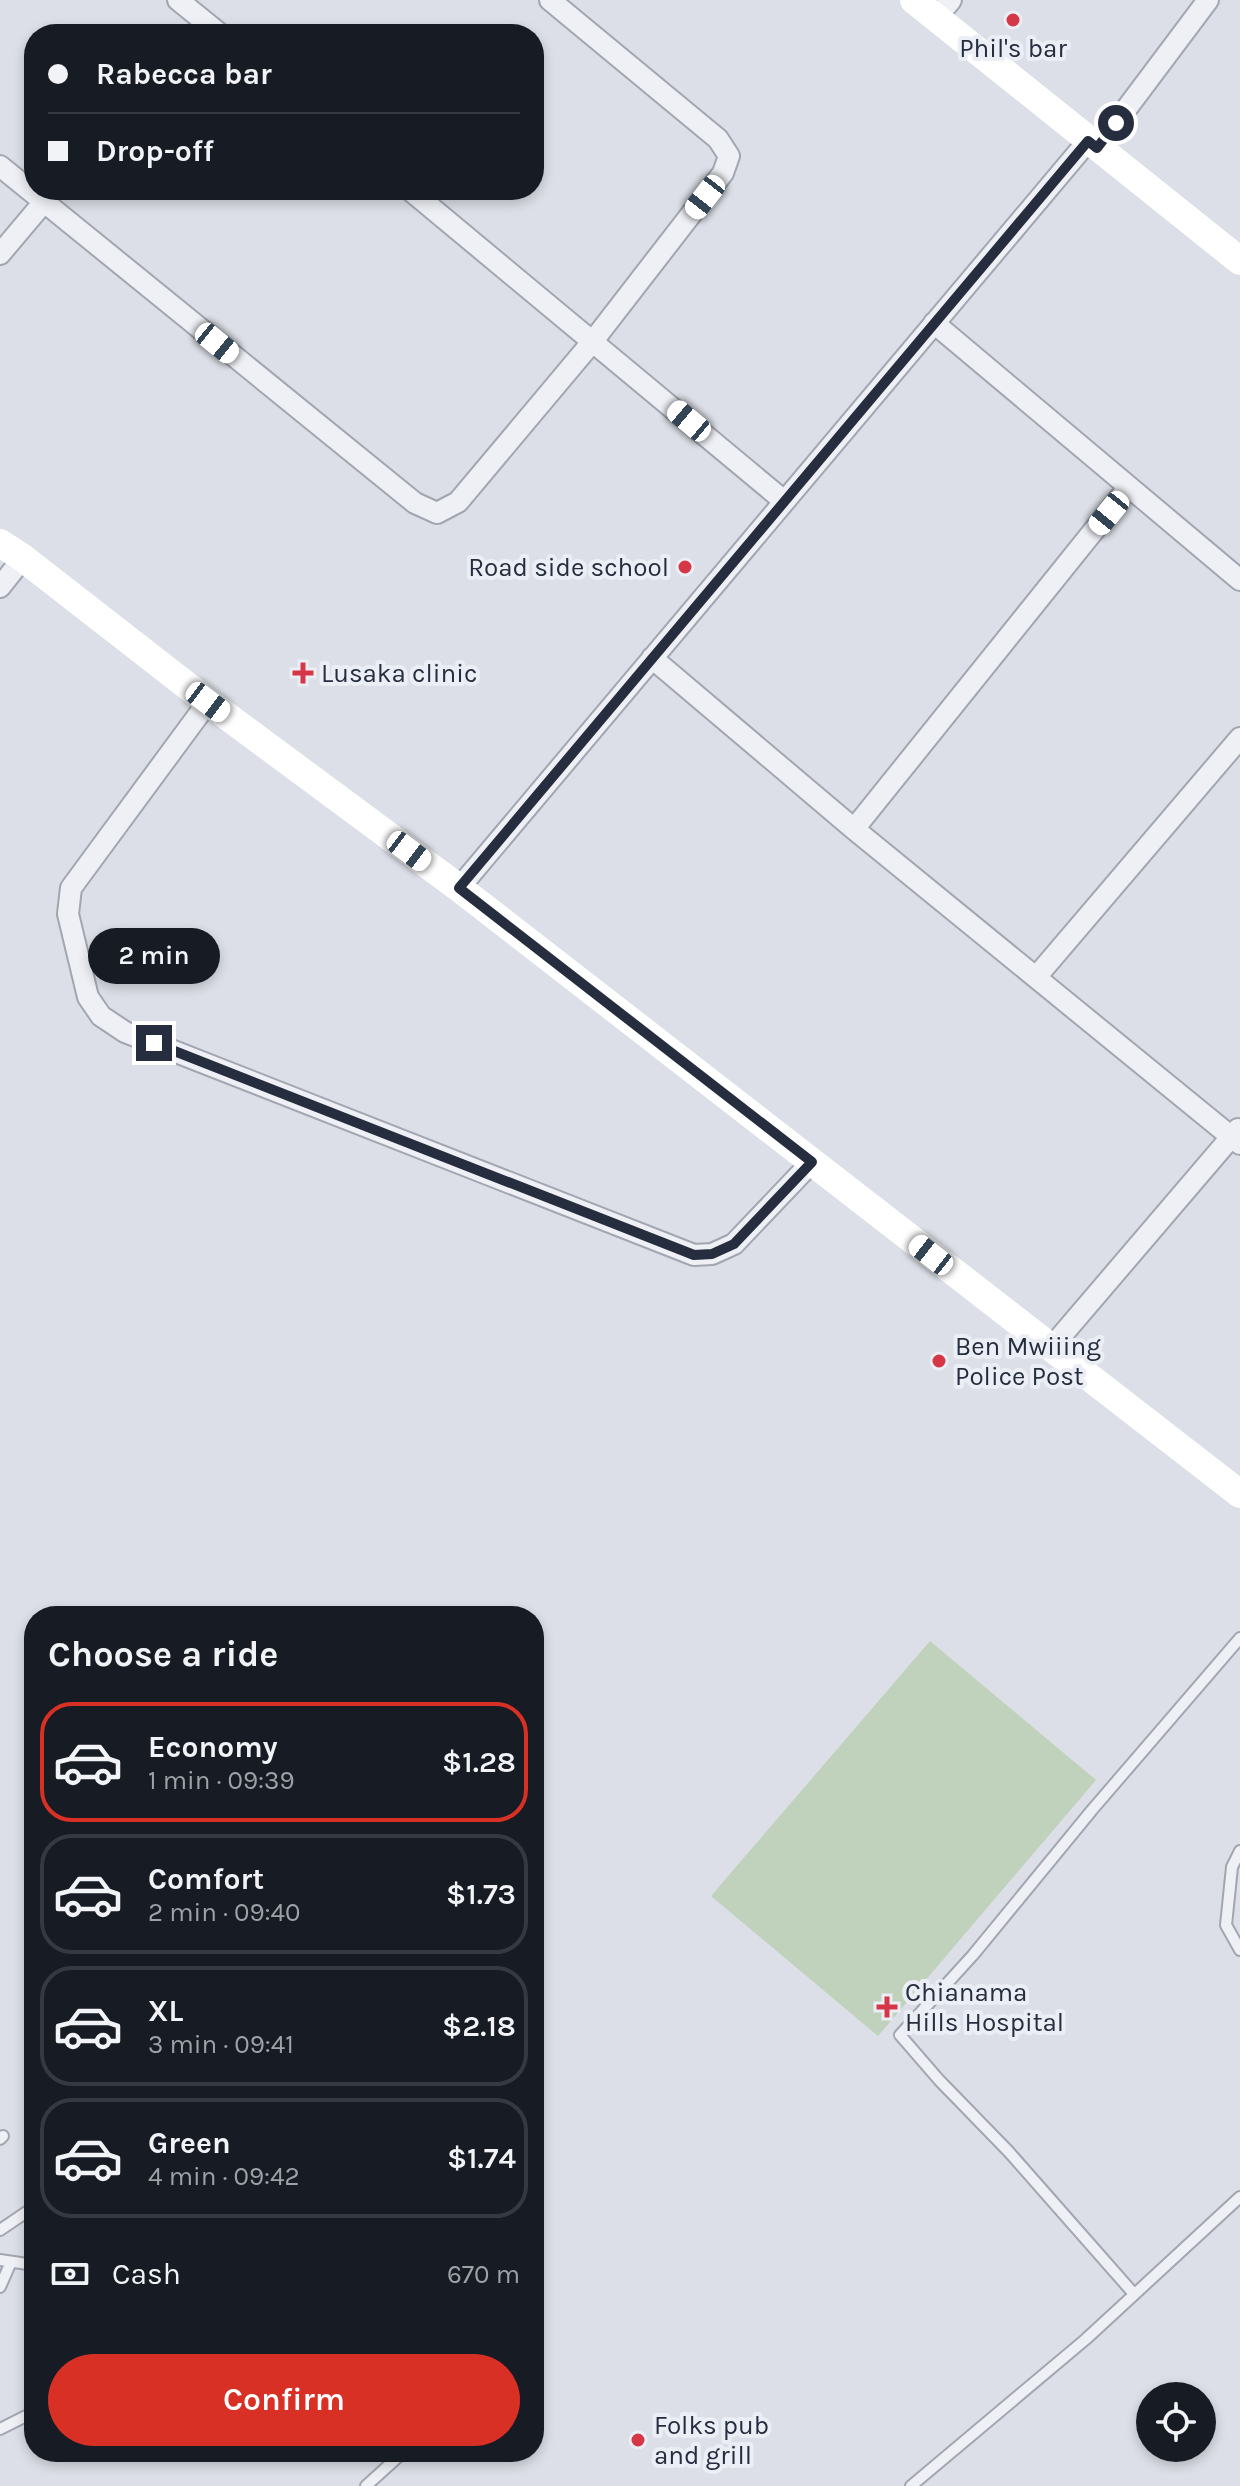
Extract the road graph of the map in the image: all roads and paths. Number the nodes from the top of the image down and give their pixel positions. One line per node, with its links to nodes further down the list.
1 (178, 0): 5 (street)
2 (550, 0): 15 (street)
3 (1208, 0): 6 (street)
4 (934, 6): 6 (main road)
5 (208, 24)
6 (1093, 144): 13 (main road); 14 (street)
7 (0, 166): 8 (street)
8 (24, 187)
9 (40, 200): 11 (street)
10 (422, 200): 15 (street)
11 (43, 203): 12 (street); 15 (street)
12 (0, 254)
13 (1240, 261)
14 (934, 323): 16 (street); 17 (street)
15 (593, 341): 17 (street)
16 (1128, 488): 19 (street); 24 (street)
17 (784, 501): 21 (street)
18 (11, 550): 20 (street); 22 (main road)
19 (1240, 580)
20 (0, 587)
21 (652, 658): 24 (street); 25 (street)
22 (208, 702): 25 (main road); 28 (street)
23 (1240, 738): 26 (street)
24 (854, 829): 26 (street)
25 (459, 888): 28 (main road)
26 (1037, 976): 27 (street)
27 (1237, 1136): 29 (street)
28 (812, 1162): 29 (main road)
29 (1051, 1348): 30 (main road)
30 (1240, 1494)
31 (1240, 1638): 39 (lane)
32 (1240, 1851): 33 (lane)
33 (1240, 1950)
34 (1240, 2197): 39 (lane)
35 (24, 2213): 36 (lane)
36 (2, 2225)
37 (6, 2261): 38 (lane)
38 (0, 2287)
39 (1134, 2294): 44 (lane)
40 (24, 2417): 41 (lane)
41 (0, 2429)
42 (392, 2462): 43 (lane)
43 (366, 2486)
44 (911, 2486)

